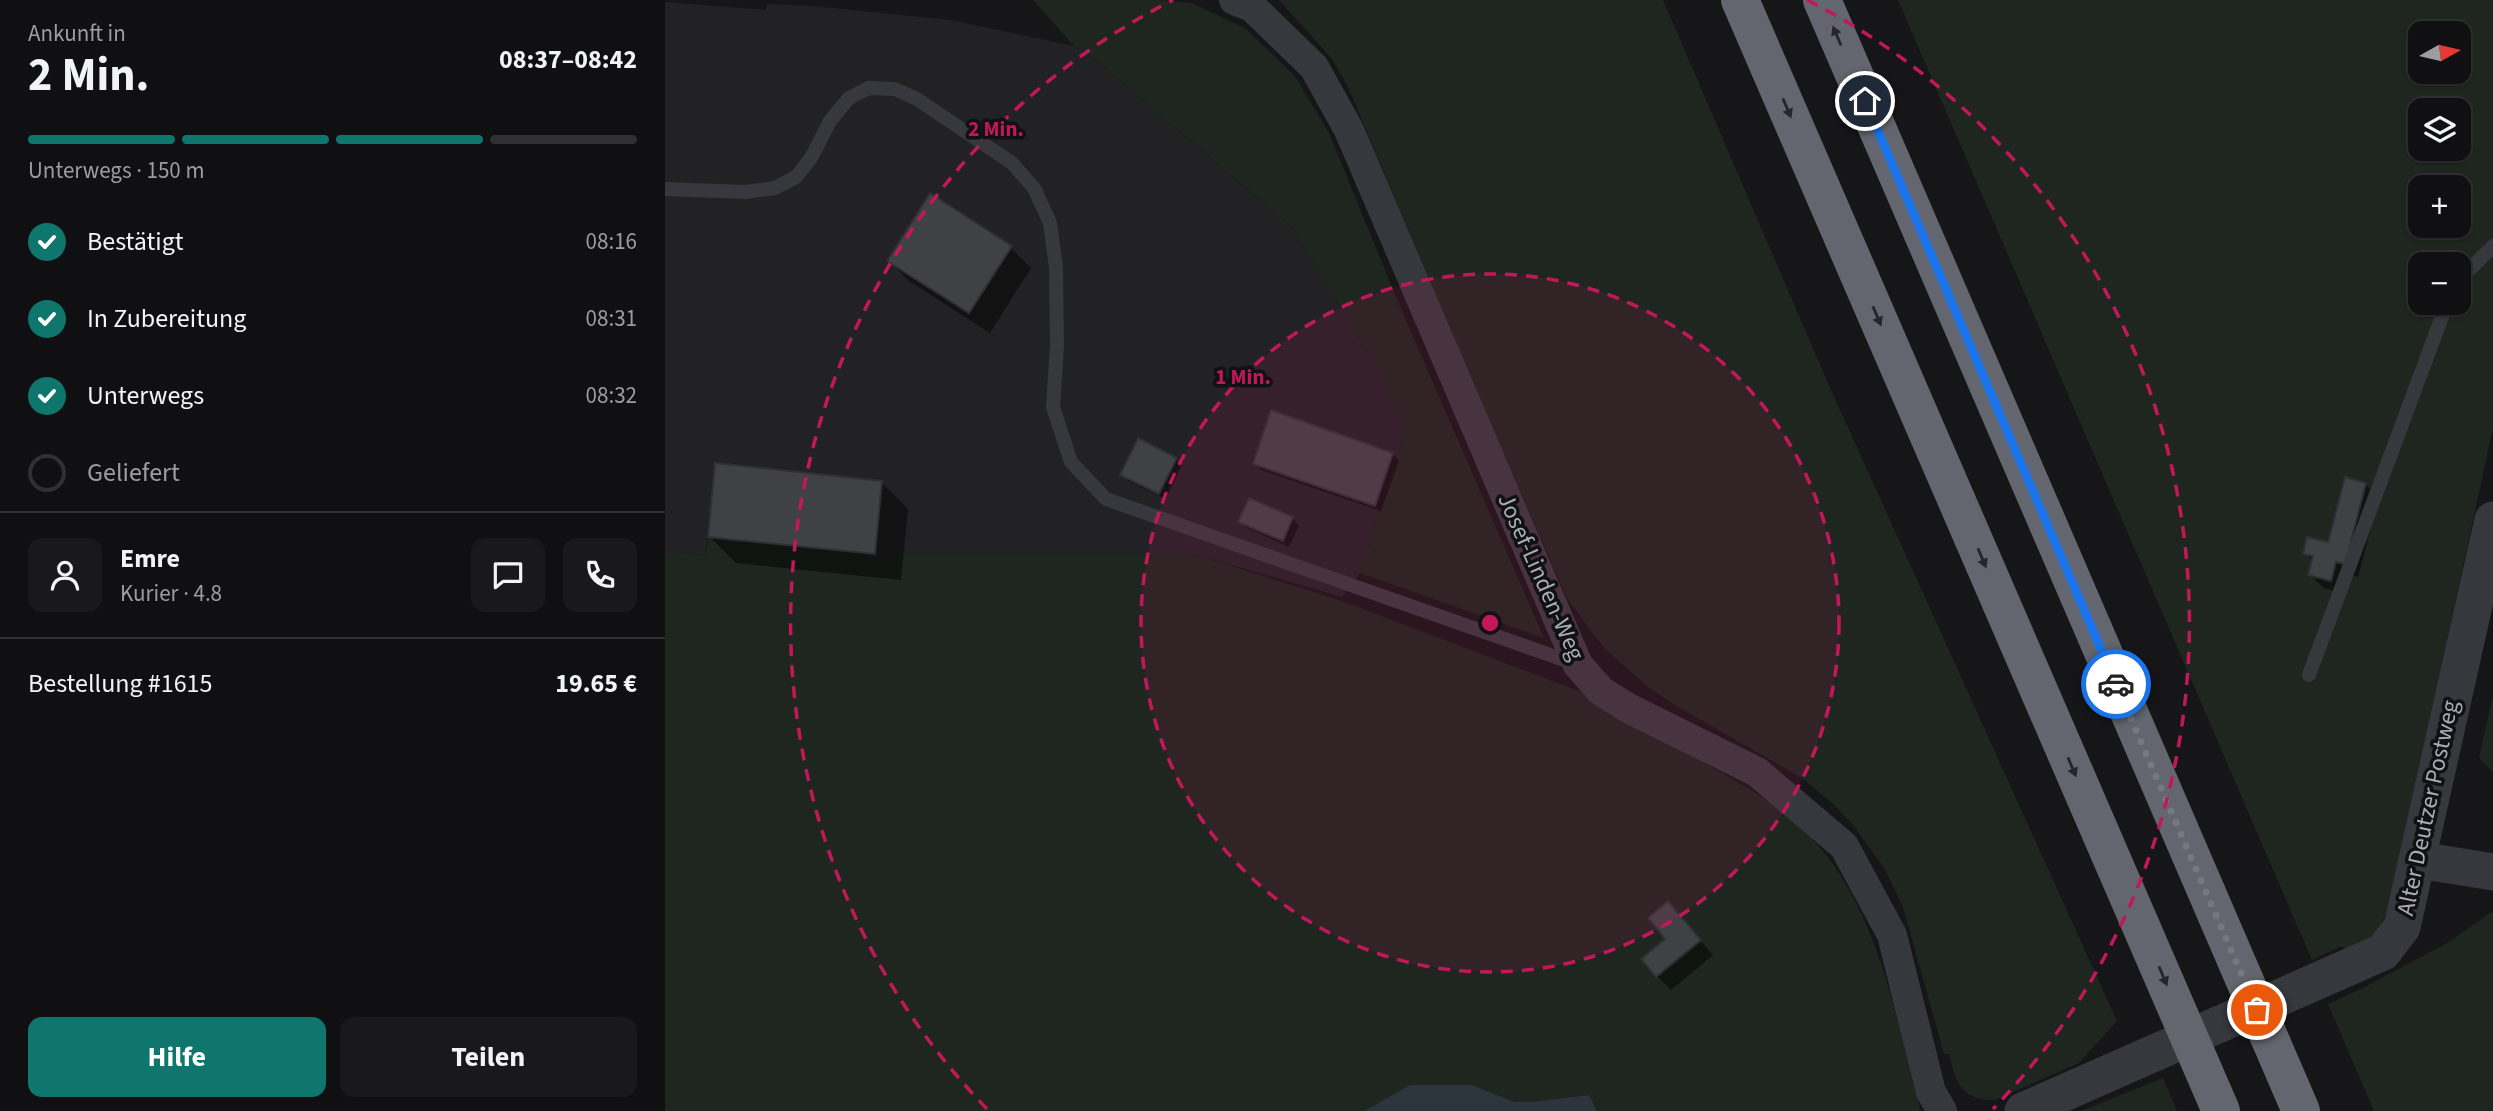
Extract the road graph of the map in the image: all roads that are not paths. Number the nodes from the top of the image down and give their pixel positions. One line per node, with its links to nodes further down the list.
1 (1234, 0): 9 (street, Josef-Linden-Weg)
2 (1740, 0): 15 (highway, one-way to 15)
3 (1822, 0): 16 (highway, one-way to 3)
4 (665, 189): 9 (lane)
5 (2493, 246): 6 (lane)
6 (2471, 268)
7 (2443, 315): 10 (lane)
8 (2493, 520): 11 (street, Alter Deutzer Postweg)
9 (1578, 665): 13 (street, Josef-Linden-Weg)
10 (2309, 675)
11 (2419, 860): 12 (street); 14 (street, Alter Deutzer Postweg)
12 (2493, 872)
13 (1942, 1111)
14 (2023, 1111)
15 (2221, 1111)
16 (2301, 1111)

